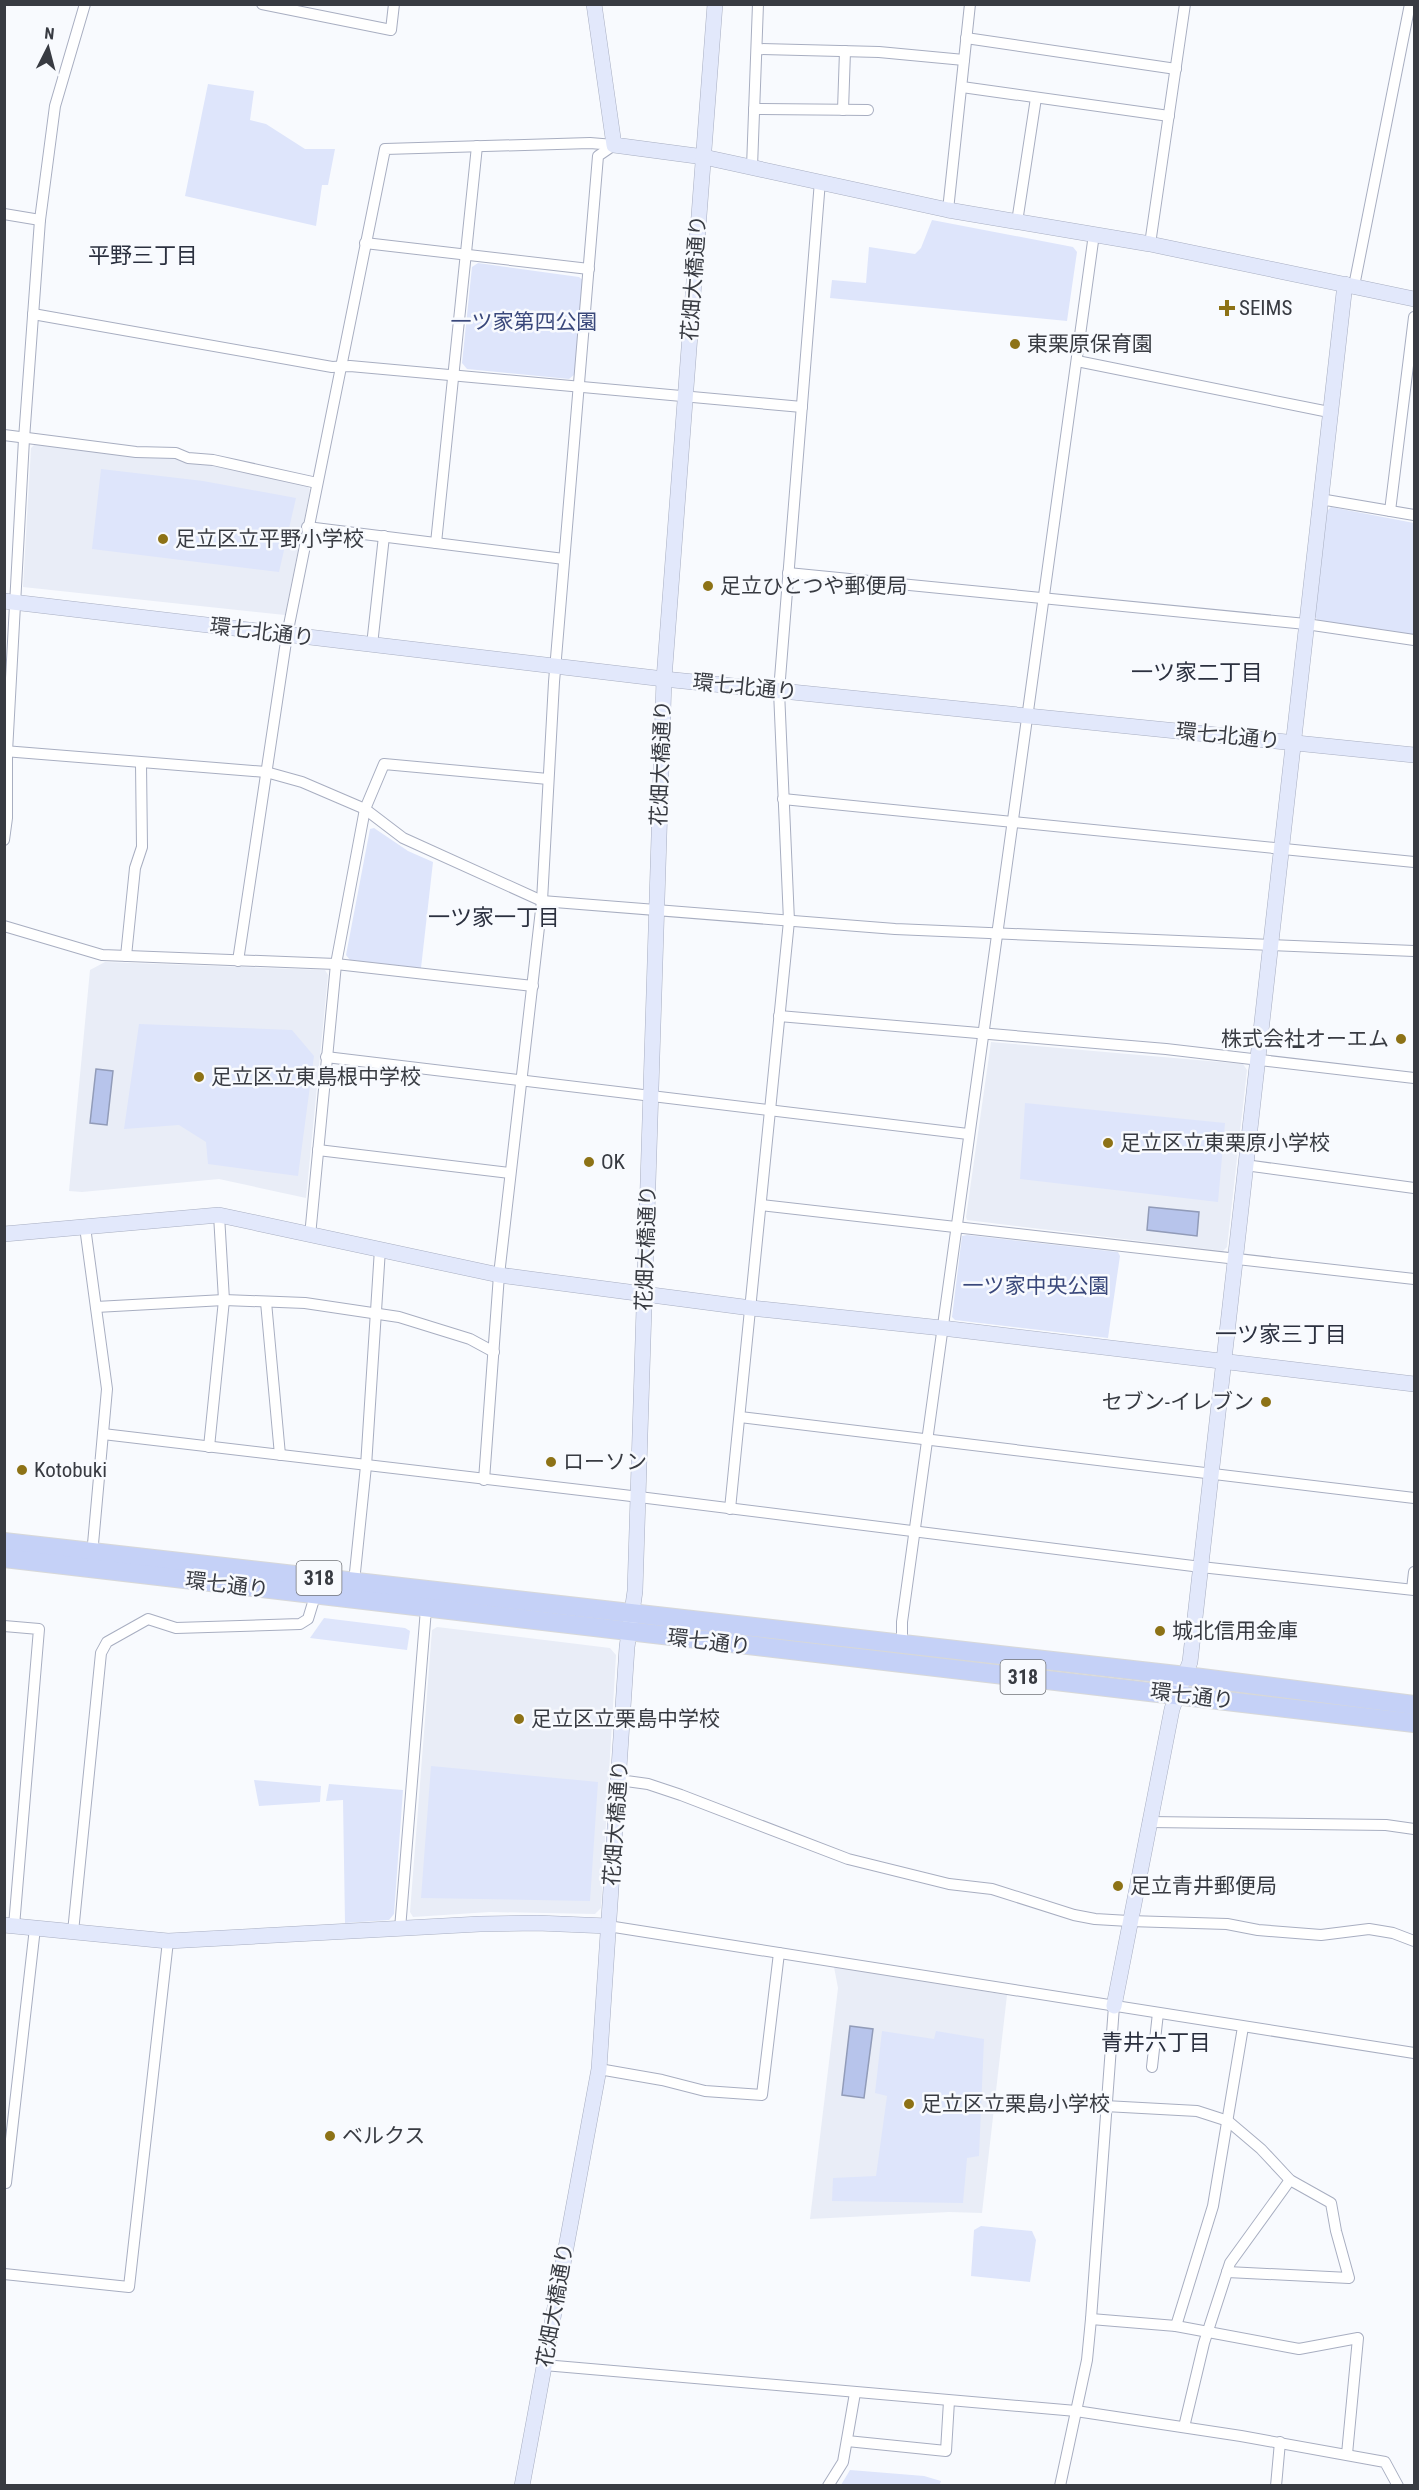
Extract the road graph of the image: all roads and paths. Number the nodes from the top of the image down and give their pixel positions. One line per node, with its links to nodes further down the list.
1 (85, 4): 28 (street)
2 (262, 4): 3 (street)
3 (394, 4)
4 (594, 4): 21 (street)
5 (715, 4): 23 (street, 花畑大橋通り)
6 (758, 4): 11 (street)
7 (970, 4): 10 (street)
8 (1185, 4): 14 (street)
9 (1410, 4): 35 (street)
10 (966, 38): 13 (street); 14 (street)
11 (757, 49): 12 (street); 17 (street)
12 (845, 51): 13 (street); 18 (street)
13 (964, 60): 15 (street)
14 (1176, 69): 20 (street)
15 (962, 87): 16 (street); 26 (street)
16 (1036, 98): 20 (street); 29 (street)
17 (754, 109): 18 (street); 24 (street)
18 (843, 110): 19 (street)
19 (868, 110)
20 (1169, 116): 32 (street)
21 (614, 145): 22 (street); 23 (street); 34 (street)
22 (477, 146): 31 (street); 33 (street)
23 (704, 157): 24 (street); 44 (street, 花畑大橋通り)
24 (752, 167): 25 (street)
25 (820, 181): 26 (street); 45 (street)
26 (948, 210): 29 (street)
27 (4, 214): 28 (street)
28 (40, 220): 37 (street)
29 (1017, 222): 30 (street)
30 (1094, 234): 32 (street); 39 (street)
31 (365, 243): 33 (street); 40 (street)
32 (1150, 244): 35 (street)
33 (466, 255): 34 (street); 41 (street)
34 (589, 269): 42 (street)
35 (1350, 285): 36 (street); 46 (street)
36 (1414, 299)
37 (33, 315): 40 (street); 48 (street)
38 (1414, 317): 43 (street)
39 (1077, 362): 46 (street); 58 (street)
40 (340, 367): 41 (street); 49 (street)
41 (453, 375): 42 (street); 55 (street)
42 (579, 387): 44 (street); 56 (street)
43 (1410, 389): 51 (street)
44 (685, 396): 45 (street); 65 (street, 花畑大橋通り)
45 (802, 407): 57 (street)
46 (1329, 412): 50 (street)
47 (4, 435): 48 (street)
48 (24, 439): 49 (street); 59 (street)
49 (317, 483): 53 (street)
50 (1320, 499): 51 (street); 60 (street)
51 (1390, 511): 52 (street)
52 (1414, 515)
53 (307, 527): 54 (street); 61 (street)
54 (384, 537): 55 (street); 63 (street)
55 (436, 543): 56 (street)
56 (564, 559): 64 (street)
57 (788, 573): 58 (street); 66 (street)
58 (1044, 598): 60 (street); 67 (street)
59 (10, 602): 61 (street, 環七北通り); 69 (street)
60 (1305, 624): 62 (street); 68 (street)
61 (287, 635): 63 (street, 環七北通り); 72 (street)
62 (1414, 640)
63 (372, 645): 64 (street, 環七北通り)
64 (555, 666): 65 (street, 環七北通り); 73 (street)
65 (664, 680): 66 (street, 環七北通り); 81 (street, 花畑大橋通り)
66 (779, 691): 67 (street, 環七北通り); 74 (street)
67 (1027, 716): 68 (street, 環七北通り); 76 (street)
68 (1293, 742): 70 (street, 環七北通り); 78 (street)
69 (6, 752): 71 (street); 77 (street)
70 (1414, 754)
71 (141, 764): 72 (street); 87 (street)
72 (266, 772): 75 (street); 88 (street)
73 (548, 779): 75 (street); 80 (street)
74 (783, 799): 76 (street); 82 (street)
75 (365, 809): 80 (street); 89 (street)
76 (1012, 822): 78 (street); 84 (street)
77 (4, 840)
78 (1281, 849): 79 (street); 85 (street)
79 (1414, 862)
80 (542, 901): 81 (street); 90 (street)
81 (656, 910): 82 (street); 97 (street, 花畑大橋通り)
82 (789, 921): 84 (street); 91 (street)
83 (4, 926): 87 (street)
84 (997, 932): 85 (street); 92 (street)
85 (1270, 943): 86 (street); 94 (street)
86 (1414, 951)
87 (126, 956): 88 (street)
88 (238, 961): 89 (street)
89 (336, 964): 90 (street); 93 (street)
90 (533, 986): 96 (street)
91 (779, 1016): 92 (street); 98 (street)
92 (982, 1034): 94 (street); 99 (street)
93 (326, 1057): 96 (street); 100 (street)
94 (1257, 1058): 95 (street); 101 (street)
95 (1414, 1078)
96 (522, 1080): 97 (street); 102 (street)
97 (650, 1095): 98 (street); 114 (street, 花畑大橋通り)
98 (770, 1109): 99 (street); 104 (street)
99 (968, 1134): 107 (street)
100 (318, 1150): 102 (street); 109 (street)
101 (1245, 1165): 103 (street); 111 (street)
102 (510, 1173): 112 (street)
103 (1414, 1188)
104 (761, 1205): 107 (street); 118 (street)
105 (219, 1215): 106 (street); 109 (street); 115 (street)
106 (84, 1227): 108 (street); 117 (street)
107 (955, 1227): 111 (street); 120 (street)
108 (4, 1234)
109 (310, 1236): 110 (street)
110 (380, 1249): 112 (street); 119 (street)
111 (1234, 1260): 113 (street); 122 (street)
112 (499, 1275): 114 (street); 121 (street)
113 (1414, 1279)
114 (645, 1293): 118 (street); 132 (street, 花畑大橋通り)
115 (224, 1300): 116 (street); 117 (street); 127 (street)
116 (267, 1302): 119 (street); 128 (street)
117 (96, 1307): 125 (street)
118 (751, 1308): 120 (street); 124 (street)
119 (376, 1314): 121 (street); 129 (street)
120 (942, 1328): 122 (street); 126 (street)
121 (494, 1352): 131 (street)
122 (1224, 1361): 123 (street); 130 (street)
123 (1414, 1384)
124 (740, 1417): 126 (street); 134 (street)
125 (103, 1434): 127 (street); 138 (street)
126 (926, 1440): 130 (street); 135 (street)
127 (209, 1447): 128 (street)
128 (280, 1455): 129 (street)
129 (366, 1466): 131 (street); 141 (street)
130 (1211, 1475): 133 (street); 139 (street)
131 (484, 1480): 132 (street)
132 (639, 1497): 134 (street); 145 (street, 花畑大橋通り)
133 (1414, 1498)
134 (730, 1509): 135 (street)
135 (914, 1531): 139 (street); 147 (street)
136 (4, 1542): 138 (main road, 環七通り / 318)
137 (4, 1558): 138 (main road, 環七通り / 318)
138 (92, 1559): 141 (main road, 環七通り / 318); 143 (main road, 環七通り / 318)
139 (1201, 1567): 142 (street); 148 (street)
140 (1414, 1572): 142 (street)
141 (354, 1582): 145 (main road, 環七通り / 318)
142 (1413, 1590)
143 (315, 1596): 144 (main road, 環七通り / 318); 160 (street)
144 (426, 1609): 145 (main road, 環七通り / 318); 159 (street)
145 (631, 1624): 147 (main road, 環七通り / 318); 149 (main road, 環七通り / 318); 152 (street, 花畑大橋通り)
146 (4, 1626): 156 (street)
147 (902, 1644): 148 (main road, 環七通り / 318)
148 (1186, 1676): 149 (street); 150 (main road, 環七通り / 318)
149 (1178, 1694): 151 (main road, 環七通り / 318); 153 (street)
150 (1414, 1705)
151 (1414, 1723)
152 (619, 1780): 155 (street); 157 (street, 花畑大橋通り)
153 (1148, 1822): 154 (street); 155 (street)
154 (1414, 1829)
155 (1129, 1921): 162 (street); 164 (street)
156 (9, 1925): 158 (street)
157 (608, 1926): 159 (street); 163 (street); 169 (street, 花畑大橋通り)
158 (35, 1928): 160 (street); 173 (street)
159 (400, 1929): 161 (street)
160 (73, 1932): 161 (street)
161 (168, 1941): 175 (street)
162 (1414, 1941)
163 (779, 1953): 164 (street); 169 (street)
164 (1114, 2006): 165 (street); 170 (street)
165 (1158, 2013): 166 (street); 168 (street)
166 (1243, 2027): 167 (street); 171 (street)
167 (1414, 2053)
168 (1152, 2067)
169 (599, 2069): 179 (street, 花畑大橋通り)
170 (1106, 2106): 171 (street); 176 (street)
171 (1228, 2121): 172 (street); 177 (street)
172 (1290, 2180): 174 (street); 174 (street)
173 (6, 2183)
174 (1227, 2272): 178 (street)
175 (4, 2274)
176 (1092, 2319): 177 (street); 182 (street)
177 (1176, 2325): 178 (street)
178 (1208, 2331): 183 (street); 186 (street)
179 (544, 2365): 180 (street); 187 (street, 花畑大橋通り)
180 (855, 2393): 181 (street); 184 (street)
181 (949, 2401): 182 (street); 184 (street)
182 (1076, 2411): 183 (street); 189 (street)
183 (1184, 2427): 185 (street)
184 (847, 2441): 188 (street)
185 (1280, 2442): 186 (street); 190 (street)
186 (1347, 2454): 191 (street)
187 (522, 2486)
188 (828, 2486)
189 (1060, 2486)
190 (1276, 2486)
191 (1398, 2486)

